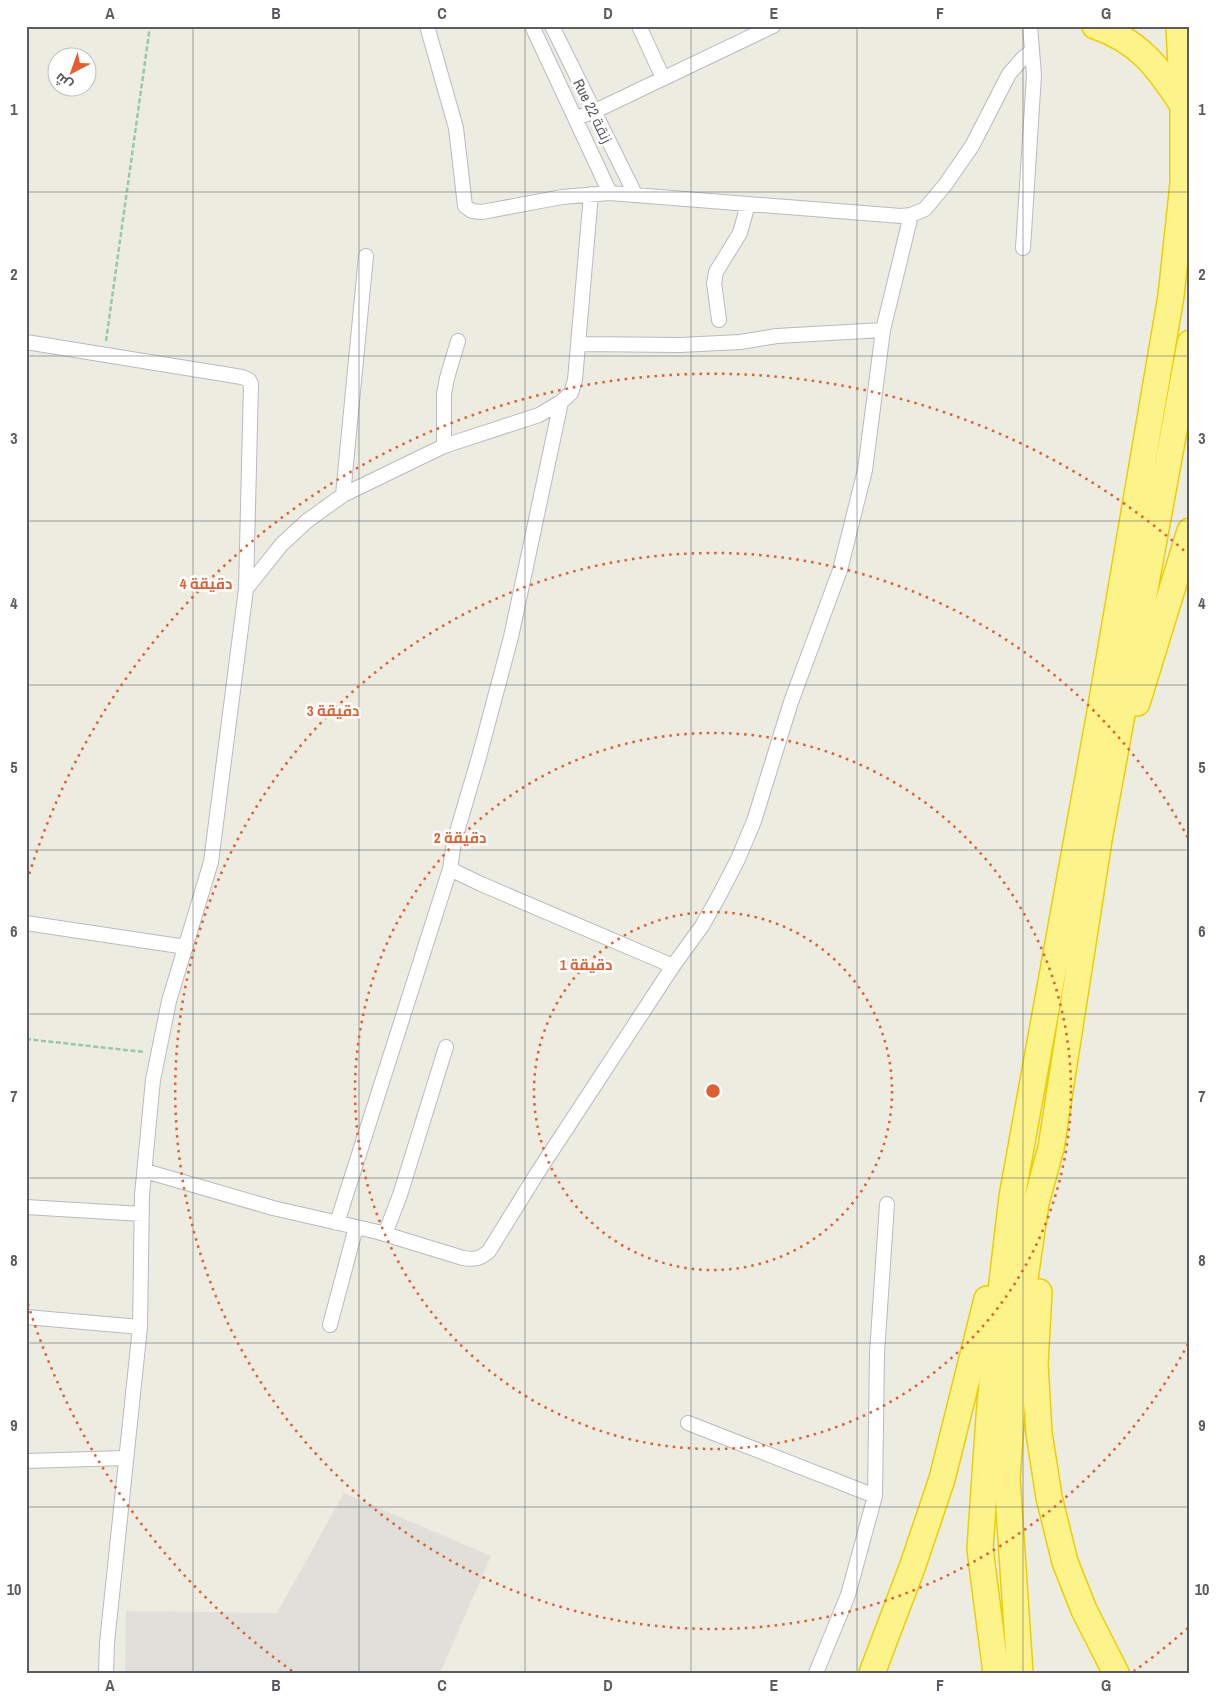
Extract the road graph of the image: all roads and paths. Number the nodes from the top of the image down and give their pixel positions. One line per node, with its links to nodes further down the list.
1 (150, 26): 28 (path)
2 (427, 26): 16 (street)
3 (532, 26): 14 (street, Rue 22 زنقة)
4 (552, 26): 13 (street, Rue 22 زنقة)
5 (639, 26): 11 (street)
6 (773, 26): 11 (street)
7 (1030, 26): 10 (street)
8 (1095, 26): 12 (highway)
9 (1179, 26): 12 (highway)
10 (1032, 52): 19 (street); 20 (street)
11 (663, 78): 13 (street)
12 (1183, 105): 44 (highway)
13 (593, 112): 14 (street); 17 (street, Rue 22 زنقة)
14 (576, 118): 15 (street, Rue 22 زنقة)
15 (610, 193): 16 (street); 17 (street)
16 (590, 194): 27 (street)
17 (635, 194): 18 (street)
18 (748, 204): 19 (street); 22 (street)
19 (911, 215): 23 (street)
20 (1023, 248)
21 (366, 256): 31 (street)
22 (719, 320)
23 (883, 330): 27 (street); 38 (street)
24 (458, 341): 30 (street)
25 (26, 342): 28 (street)
26 (1190, 343): 34 (highway)
27 (578, 344): 29 (street)
28 (104, 355): 33 (street)
29 (561, 402): 30 (street); 35 (street)
30 (444, 446): 31 (street)
31 (343, 495): 33 (street)
32 (1190, 531): 34 (highway)
33 (246, 588): 37 (street)
34 (1110, 780): 42 (highway)
35 (450, 869): 38 (street); 48 (street)
36 (26, 923): 37 (street)
37 (186, 947): 41 (street)
38 (673, 966): 50 (street)
39 (26, 1039): 41 (path)
40 (446, 1047): 50 (street)
41 (158, 1053): 43 (street)
42 (1051, 1148): 62 (highway); 63 (highway)
43 (145, 1171): 47 (street); 48 (street)
44 (1012, 1197): 60 (highway); 61 (highway)
45 (887, 1204): 57 (street)
46 (26, 1207): 47 (street)
47 (142, 1214): 53 (street)
48 (337, 1222): 49 (street)
49 (356, 1227): 50 (street); 52 (street)
50 (384, 1234)
51 (26, 1317): 53 (street)
52 (330, 1325)
53 (140, 1327): 55 (street)
54 (688, 1423): 57 (street)
55 (125, 1458): 56 (street); 58 (street)
56 (26, 1461)
57 (876, 1496): 59 (street)
58 (106, 1673)
59 (816, 1673)
60 (872, 1673)
61 (996, 1673)
62 (1020, 1673)
63 (1116, 1673)

